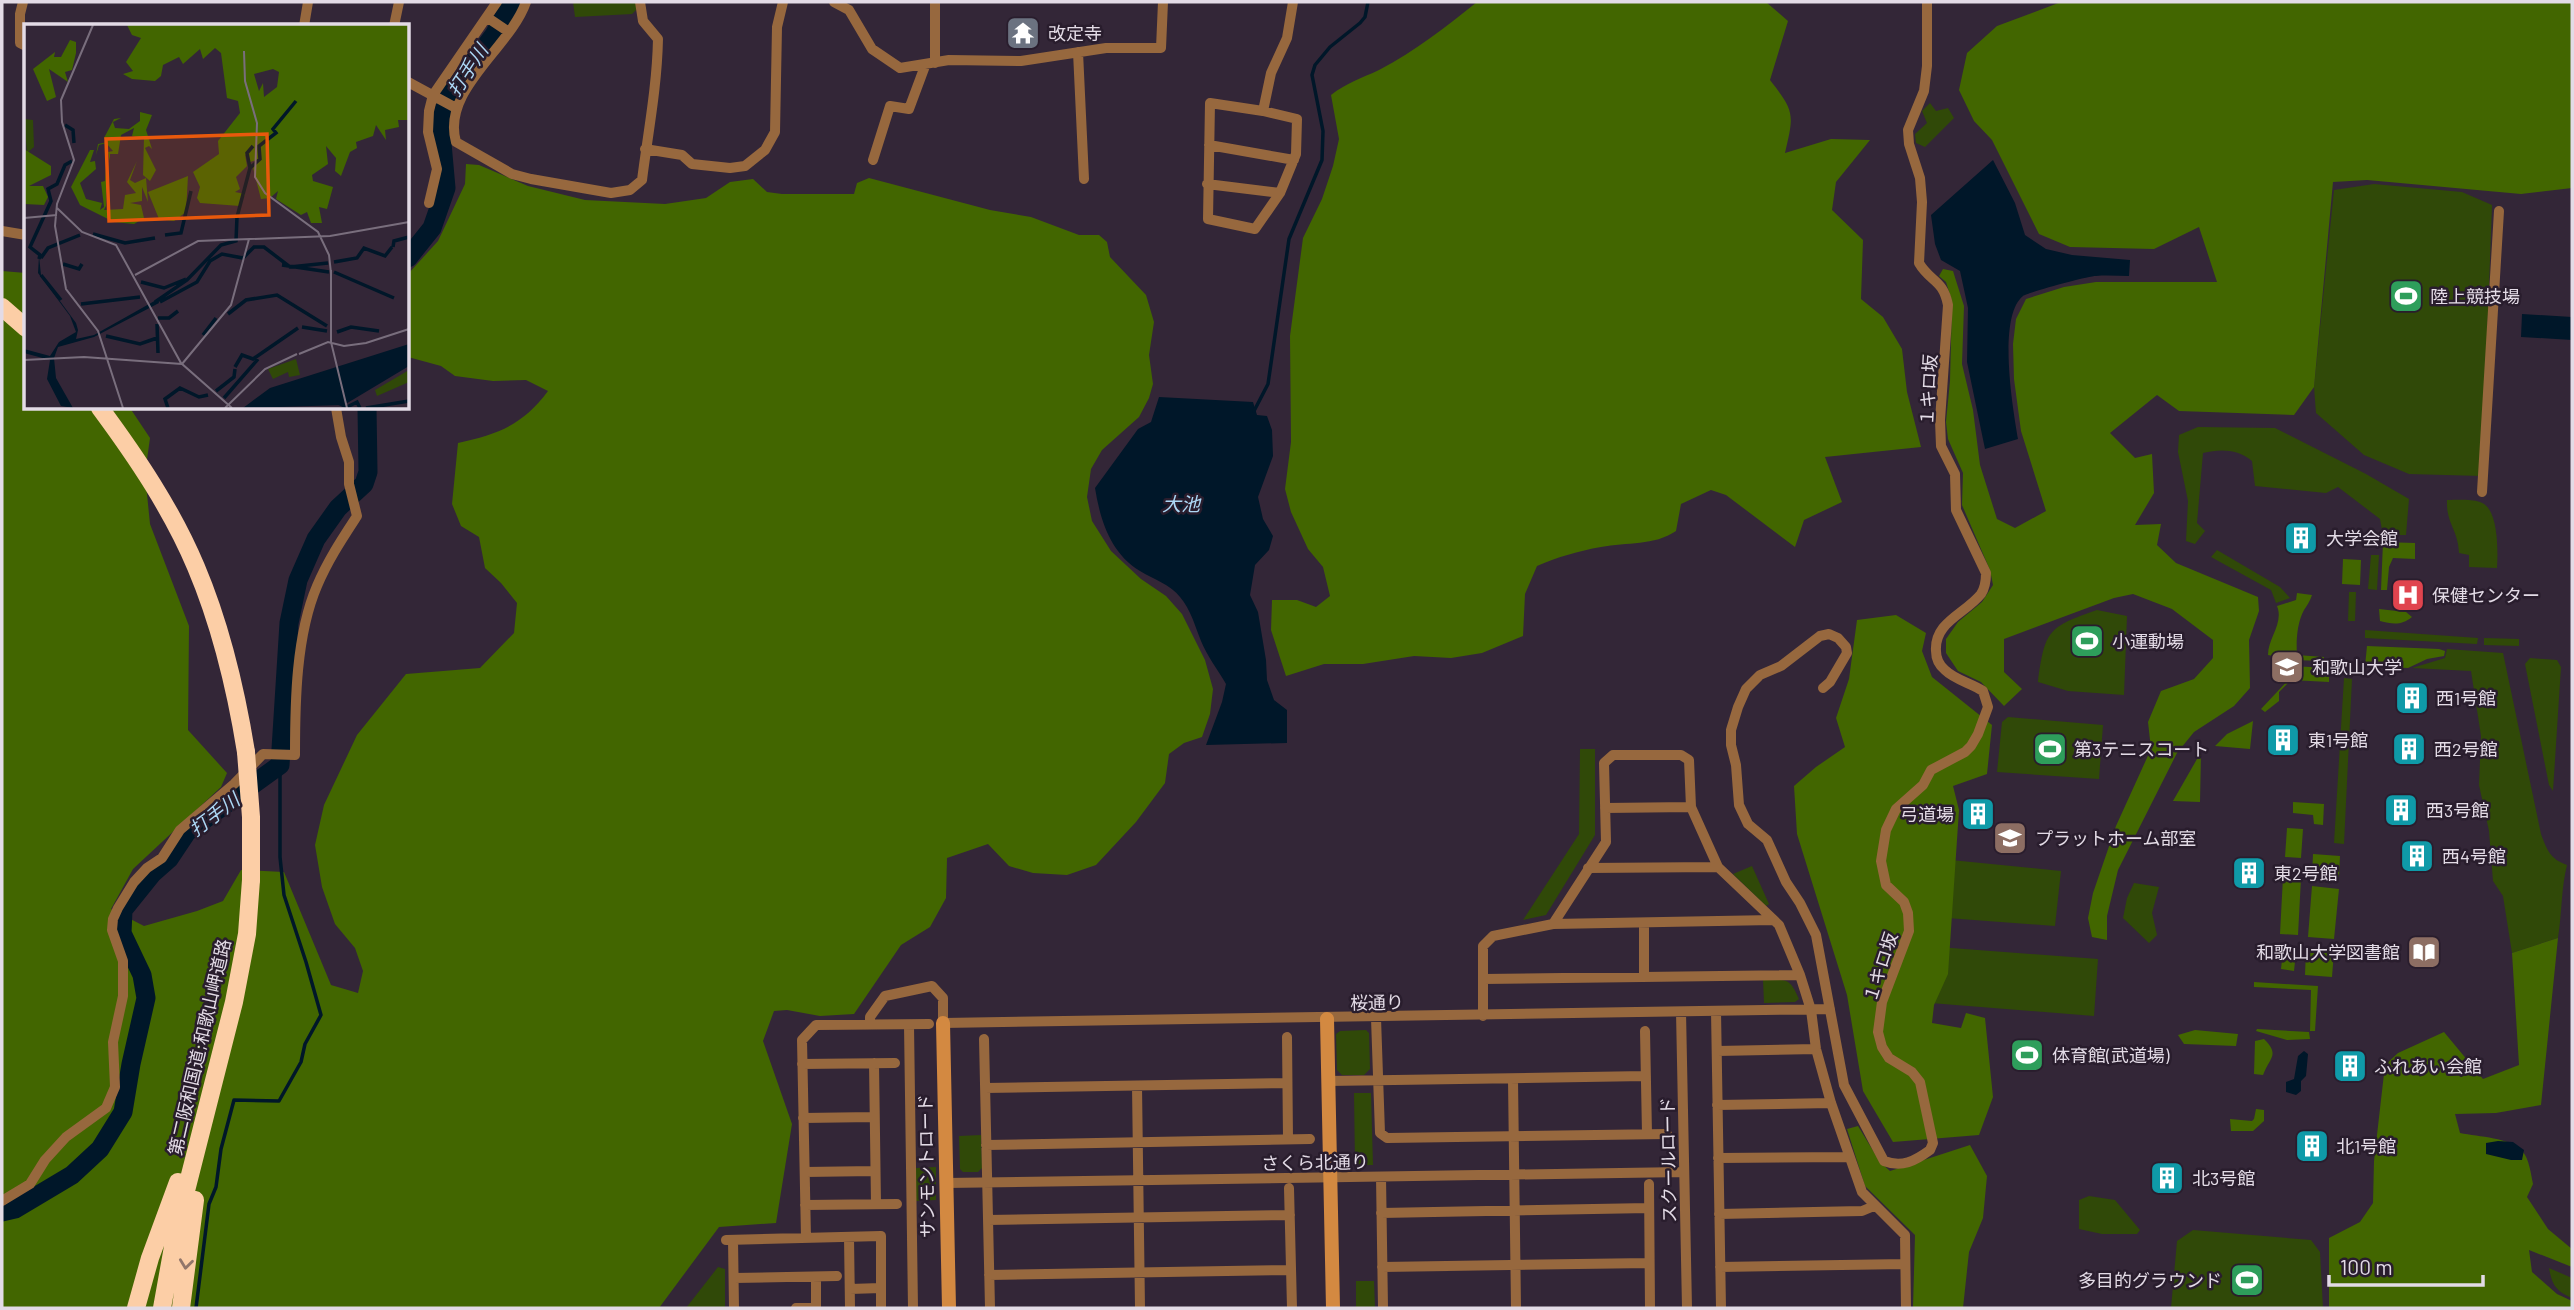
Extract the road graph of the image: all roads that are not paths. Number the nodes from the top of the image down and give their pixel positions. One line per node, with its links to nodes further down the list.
1 (23, 2): 17 (street)
2 (308, 2): 14 (street)
3 (399, 2): 15 (street)
4 (497, 2): 13 (street)
5 (526, 2): 16 (street)
6 (640, 2): 25 (street)
7 (783, 2): 25 (street)
8 (834, 2): 19 (street)
9 (935, 2): 19 (street)
10 (1163, 2): 18 (street)
11 (1293, 2): 23 (street)
12 (1927, 2): 51 (street, １キロ坂)
13 (491, 20): 16 (street); 21 (street)
14 (304, 24)
15 (394, 24)
16 (507, 31): 22 (street)
17 (24, 45)
18 (1078, 52): 19 (street); 28 (street)
19 (930, 64): 26 (street)
20 (410, 83): 21 (street)
21 (437, 97): 22 (street); 31 (street)
22 (454, 106): 25 (street)
23 (1263, 111): 24 (street); 27 (street)
24 (1209, 145): 27 (street); 29 (street)
25 (645, 149)
26 (873, 160)
27 (1294, 160): 30 (street)
28 (1084, 179)
29 (1207, 184): 30 (street); 30 (street)
30 (1280, 193)
31 (429, 203)
32 (2499, 211): 39 (street)
33 (2, 231): 34 (street)
34 (24, 235)
35 (2, 307): 36 (highway)
36 (24, 326)
37 (101, 410): 61 (highway, 第二阪和国道;和歌山岬道路, bridge)
38 (336, 410): 102 (street)
39 (2482, 492)
40 (1823, 688): 51 (street)
41 (1690, 807): 42 (street); 42 (street); 43 (street)
42 (1605, 808): 44 (street)
43 (1718, 867): 44 (street); 45 (street)
44 (1588, 868): 47 (street)
45 (1773, 920): 46 (street); 48 (street)
46 (1644, 923): 47 (street); 49 (street)
47 (1553, 924): 50 (street)
48 (1800, 975): 49 (street); 52 (street)
49 (1644, 977): 50 (street)
50 (1483, 979): 55 (street)
51 (1829, 1009): 52 (street, 桜通り)
52 (1811, 1010): 53 (street, 桜通り); 65 (street)
53 (1716, 1011): 54 (street, 桜通り); 66 (street)
54 (1681, 1012): 55 (street, 桜通り); 93 (street, スクールロード)
55 (1483, 1016): 57 (street, 桜通り)
56 (1327, 1018): 57 (street, 桜通り); 58 (street, 桜通り); 72 (street)
57 (1376, 1018): 73 (street)
58 (936, 1024): 59 (street); 60 (street, 桜通り); 98 (street, サンモントロード)
59 (870, 1025): 60 (street, 桜通り); 69 (street, 桜通り)
60 (909, 1025): 137 (street)
61 (227, 1028): 77 (highway, 第二阪和国道;和歌山岬道路); 131 (highway, one-way to 131)
62 (1645, 1031): 70 (street)
63 (1287, 1037): 74 (street)
64 (984, 1039): 76 (street)
65 (1816, 1049): 66 (street); 78 (street)
66 (1717, 1051): 79 (street)
67 (874, 1063): 68 (street); 69 (street); 80 (street)
68 (895, 1063)
69 (802, 1064): 81 (street, 桜通り)
70 (1646, 1076): 71 (street); 82 (street)
71 (1513, 1080): 73 (street); 84 (street)
72 (1328, 1081): 73 (street); 96 (street)
73 (1378, 1081): 84 (street)
74 (1287, 1083): 75 (street); 85 (street)
75 (1136, 1086): 76 (street); 87 (street)
76 (985, 1088): 88 (street)
77 (208, 1099): 129 (highway); 130 (highway, 第二阪和国道;和歌山岬道路)
78 (1831, 1103): 79 (street); 89 (street)
79 (1717, 1105): 90 (street)
80 (874, 1117): 81 (street); 91 (street)
81 (803, 1118): 92 (street, 桜通り)
82 (1647, 1134): 83 (street); 84 (street)
83 (1667, 1134)
84 (1513, 1136): 94 (street)
85 (1288, 1139): 86 (street); 87 (street)
86 (1310, 1139)
87 (1137, 1142): 88 (street); 97 (street)
88 (986, 1145): 99 (street)
89 (1848, 1157): 90 (street); 106 (street)
90 (1718, 1158): 110 (street)
91 (875, 1171): 92 (street); 103 (street)
92 (805, 1172): 105 (street, 桜通り)
93 (1684, 1172): 94 (street, さくら北通り); 146 (street, スクールロード)
94 (1514, 1175): 95 (street, さくら北通り); 108 (street)
95 (1381, 1177): 96 (street, さくら北通り); 109 (street)
96 (1330, 1178): 97 (street, さくら北通り); 142 (street)
97 (1138, 1181): 99 (street, さくら北通り); 112 (street)
98 (946, 1183): 99 (street, さくら北通り); 138 (street, サンモントロード)
99 (987, 1183): 113 (street)
100 (1649, 1184): 107 (street)
101 (1289, 1188): 111 (street)
102 (2, 1201)
103 (876, 1204): 104 (street); 105 (street)
104 (897, 1204)
105 (805, 1205): 115 (street, 桜通り)
106 (1874, 1206): 110 (street); 117 (street)
107 (1649, 1208): 108 (street); 116 (street)
108 (1514, 1210): 109 (street); 118 (street)
109 (1381, 1213): 119 (street)
110 (1719, 1214): 120 (street)
111 (1290, 1215): 112 (street); 121 (street)
112 (1138, 1218): 113 (street); 122 (street)
113 (988, 1220): 123 (street)
114 (849, 1237): 115 (street); 127 (street); 128 (street)
115 (806, 1238): 126 (street)
116 (1649, 1263): 118 (street); 145 (street)
117 (1905, 1264): 120 (street); 148 (street)
118 (1516, 1265): 119 (street); 144 (street)
119 (1382, 1267): 143 (street)
120 (1720, 1267): 147 (street)
121 (1291, 1270): 122 (street); 141 (street)
122 (1139, 1272): 123 (street); 140 (street)
123 (989, 1275): 139 (street)
124 (837, 1276): 125 (street)
125 (816, 1277): 126 (street); 134 (street)
126 (734, 1279): 132 (street)
127 (881, 1288): 128 (street); 136 (street)
128 (850, 1289): 135 (street)
129 (136, 1308)
130 (162, 1308)
131 (181, 1308)
132 (734, 1308)
133 (796, 1308): 134 (street)
134 (816, 1308)
135 (850, 1308)
136 (881, 1308)
137 (913, 1308)
138 (949, 1308)
139 (990, 1308)
140 (1140, 1308)
141 (1292, 1308)
142 (1333, 1308)
143 (1383, 1308)
144 (1516, 1308)
145 (1650, 1308)
146 (1687, 1308)
147 (1721, 1308)
148 (1906, 1308)

